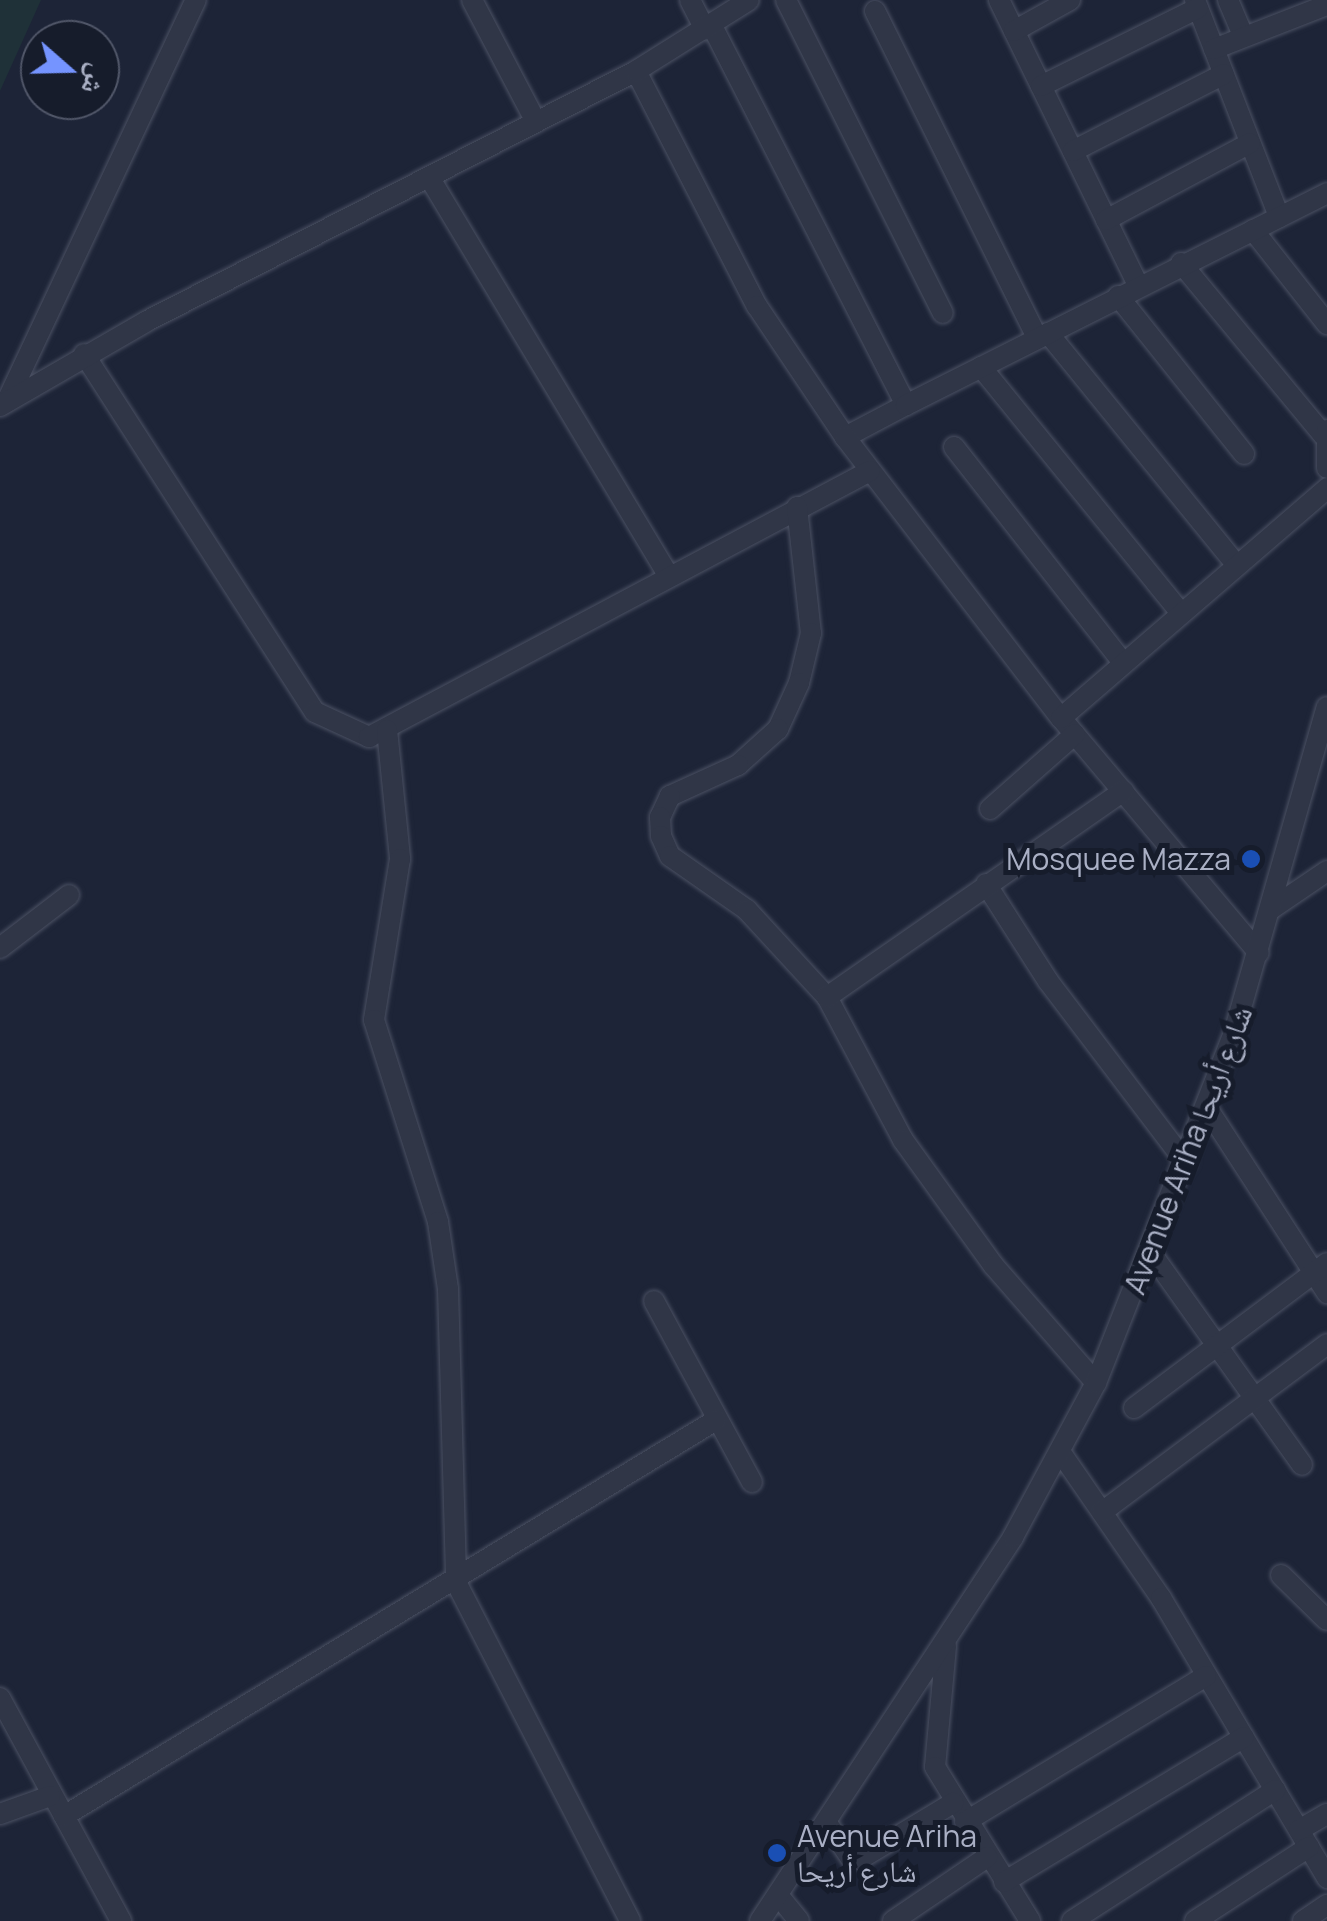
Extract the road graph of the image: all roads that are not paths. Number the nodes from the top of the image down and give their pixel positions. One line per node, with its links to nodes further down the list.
1 (196, 0): 37 (street)
2 (472, 0): 20 (street)
3 (690, 0): 13 (street)
4 (749, 0): 13 (street)
5 (786, 0): 31 (street)
6 (999, 0): 14 (street)
7 (1070, 0): 14 (street)
8 (1228, 0): 15 (street)
9 (1196, 4): 16 (street); 19 (street)
10 (1327, 5): 11 (street)
11 (1290, 8): 15 (street)
12 (875, 11): 33 (street)
13 (708, 27): 17 (street); 36 (street)
14 (1014, 31): 19 (street)
15 (1243, 36): 16 (street)
16 (1214, 48): 18 (street)
17 (636, 71): 20 (street); 39 (street)
18 (1224, 74): 21 (street); 22 (street)
19 (1041, 86): 22 (street)
20 (534, 120): 23 (street)
21 (1250, 143): 25 (street); 26 (street)
22 (1073, 151): 26 (street)
23 (429, 177): 34 (street); 47 (street)
24 (1327, 193): 25 (street)
25 (1279, 217): 27 (street)
26 (1106, 220): 29 (street)
27 (1253, 230): 28 (street); 32 (street)
28 (1181, 263): 29 (street); 38 (street)
29 (1138, 286): 30 (street)
30 (1118, 296): 33 (street); 41 (street)
31 (943, 313)
32 (1327, 324)
33 (1042, 335): 35 (street); 46 (street)
34 (84, 354): 37 (street); 52 (street)
35 (981, 367): 36 (street); 48 (street)
36 (906, 404): 39 (street)
37 (2, 407)
38 (1326, 433): 42 (street)
39 (845, 438): 43 (street)
40 (954, 447): 49 (street)
41 (1244, 454)
42 (1327, 468)
43 (870, 471): 45 (street); 51 (street)
44 (1327, 488): 46 (street)
45 (797, 507): 47 (street); 61 (street)
46 (1236, 564): 48 (street)
47 (669, 577): 52 (street)
48 (1180, 612): 49 (street)
49 (1122, 661): 51 (street)
50 (1327, 707): 58 (street, Avenue Ariha شارع أريحا)
51 (1068, 726): 53 (street); 54 (street)
52 (387, 730): 79 (street)
53 (1123, 792): 56 (street); 60 (street)
54 (990, 809)
55 (1327, 871): 58 (street)
56 (986, 884): 61 (street); 63 (street)
57 (69, 895): 59 (street)
58 (1271, 909): 60 (street, Avenue Ariha شارع أريحا)
59 (0, 948)
60 (1259, 953): 62 (street, Avenue Ariha شارع أريحا)
61 (827, 997): 70 (street)
62 (1207, 1108): 63 (street, Avenue Ariha شارع أريحا); 65 (street)
63 (1186, 1163): 64 (street, Avenue Ariha شارع أريحا)
64 (1152, 1253): 68 (street); 70 (street, Avenue Ariha شارع أريحا)
65 (1320, 1268): 66 (street); 68 (street)
66 (1327, 1293)
67 (654, 1301): 73 (street)
68 (1214, 1344): 71 (street); 72 (street)
69 (1327, 1344): 71 (street)
70 (1096, 1383): 74 (street, Avenue Ariha شارع أريحا)
71 (1251, 1399): 75 (street); 77 (street)
72 (1134, 1408)
73 (716, 1420): 76 (street); 79 (street)
74 (1061, 1453): 77 (street); 81 (street, Avenue Ariha شارع أريحا)
75 (1302, 1465)
76 (752, 1482)
77 (1102, 1512): 82 (street)
78 (1281, 1575): 80 (street)
79 (456, 1582): 90 (street); 101 (street)
80 (1327, 1620)
81 (947, 1640): 87 (street); 92 (street, Avenue Ariha شارع أريحا)
82 (1206, 1676): 84 (street); 91 (street)
83 (0, 1698): 86 (street)
84 (1244, 1737): 85 (street); 96 (street)
85 (1275, 1790): 93 (street); 105 (street)
86 (50, 1796): 88 (street); 90 (street)
87 (953, 1803): 91 (street); 92 (street)
88 (0, 1814)
89 (1327, 1814): 93 (street)
90 (64, 1816): 100 (street)
91 (965, 1822): 94 (street)
92 (827, 1823): 97 (street, Avenue Ariha شارع أريحا)
93 (1304, 1838): 95 (street); 106 (street)
94 (987, 1857): 96 (street); 104 (street)
95 (1326, 1876)
96 (1004, 1882): 99 (street)
97 (778, 1894): 102 (street, Avenue Ariha شارع أريحا); 103 (street)
98 (1327, 1905): 107 (street)
99 (1022, 1918)
100 (121, 1921)
101 (630, 1921)
102 (760, 1921)
103 (799, 1921)
104 (893, 1921)
105 (1072, 1921)
106 (1195, 1921)
107 (1303, 1921)

